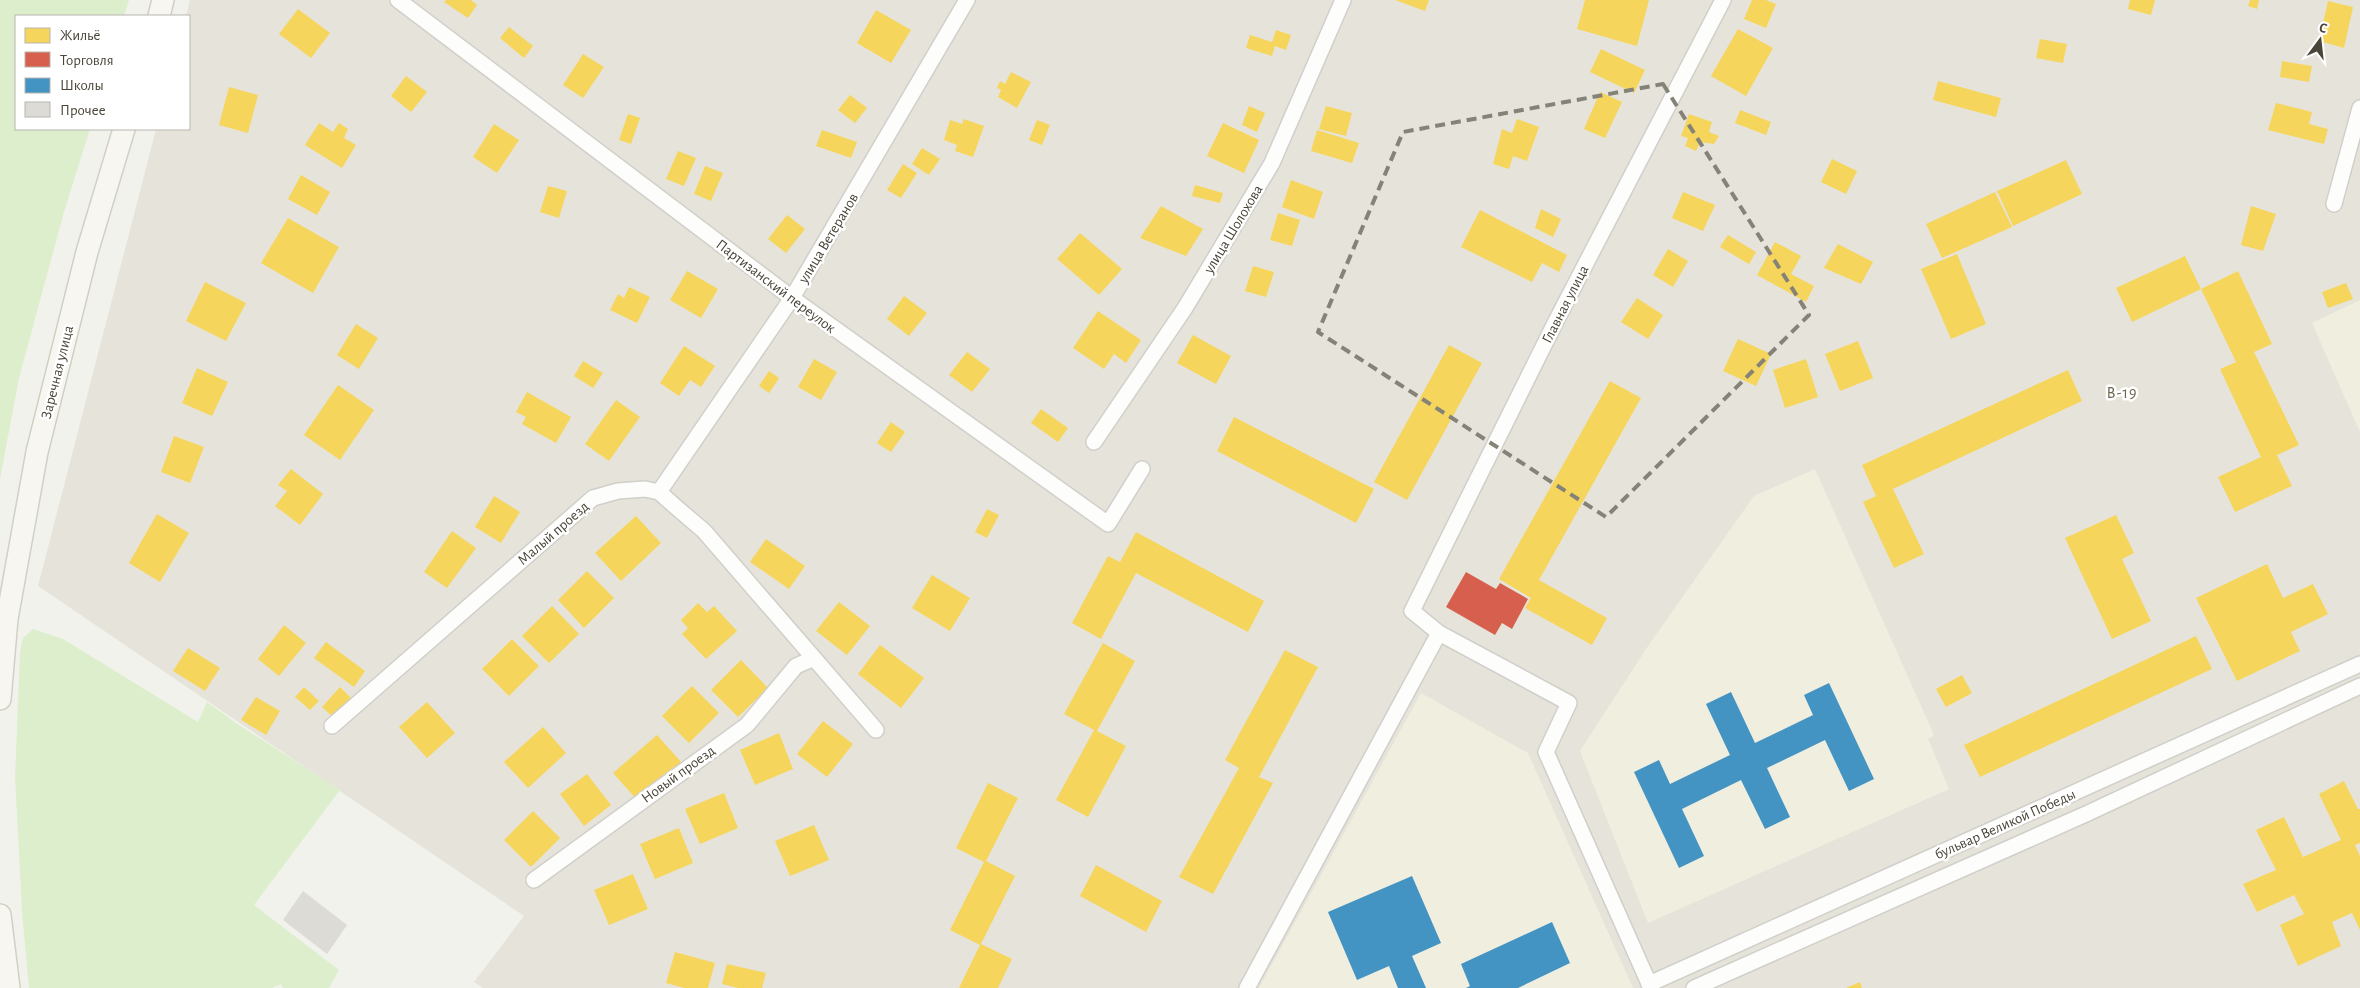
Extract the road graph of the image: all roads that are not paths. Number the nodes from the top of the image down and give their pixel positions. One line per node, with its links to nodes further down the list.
1 (164, 0): 6 (street)
2 (398, 0): 10 (street, Партизанский переулок)
3 (967, 0): 10 (street, улица Ветеранов)
4 (1343, 0): 11 (street, улица Шолохова)
5 (1723, 0): 14 (street, Главная улица)
6 (159, 15)
7 (2360, 108): 9 (street)
8 (124, 130): 18 (street, Заречная улица)
9 (2334, 204)
10 (792, 298): 12 (street, Партизанский переулок); 13 (street, улица Ветеранов)
11 (1094, 442)
12 (1142, 469)
13 (658, 492): 15 (street); 19 (street, Малый проезд)
14 (1439, 633): 23 (street); 25 (street)
15 (812, 659): 20 (street); 21 (street, Новый проезд)
16 (2360, 664): 23 (street, бульвар Великой Победы)
17 (2360, 686): 26 (street, бульвар Великой Победы)
18 (0, 699)
19 (332, 726)
20 (876, 730)
21 (534, 880)
22 (0, 915): 24 (street)
23 (1650, 986)
24 (9, 988)
25 (1247, 988)
26 (1694, 988)

